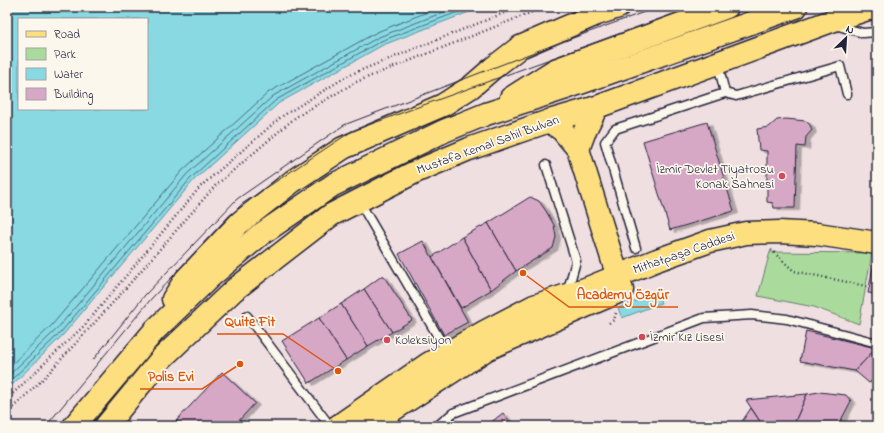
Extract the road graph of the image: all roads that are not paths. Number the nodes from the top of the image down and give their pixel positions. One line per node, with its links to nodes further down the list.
1 (618, 7): 22 (main road)
2 (727, 7): 11 (main road)
3 (796, 7): 11 (main road, Mustafa Kemal Sahil Bulvarı)
4 (874, 7): 5 (main road, Mustafa Kemal Sahil Bulvarı)
5 (826, 22): 6 (lane); 7 (main road, Mustafa Kemal Sahil Bulvarı)
6 (877, 32)
7 (718, 63): 8 (lane); 10 (main road, Mustafa Kemal Sahil Bulvarı)
8 (725, 93): 9 (lane); 17 (lane)
9 (847, 94)
10 (597, 107): 12 (main road, Mustafa Kemal Sahil Bulvarı); 13 (main road)
11 (486, 114): 22 (main road, Mustafa Kemal Sahil Bulvarı)
12 (549, 121): 13 (main road); 15 (main road, Mustafa Kemal Sahil Bulvarı)
13 (578, 149): 19 (main road)
14 (546, 165): 20 (lane)
15 (359, 201): 24 (lane); 26 (main road, Mustafa Kemal Sahil Bulvarı)
16 (877, 243): 19 (main road, Mithatpaşa Caddesi)
17 (636, 248)
18 (877, 251): 19 (main road, Mithatpaşa Caddesi)
19 (620, 283): 20 (main road, Mithatpaşa Caddesi); 29 (main road, Mithatpaşa Caddesi)
20 (564, 296): 24 (main road, Mithatpaşa Caddesi)
21 (247, 316): 27 (lane)
22 (155, 330): 25 (main road, Mustafa Kemal Sahil Bulvarı)
23 (877, 343): 30 (lane)
24 (448, 353): 28 (main road, Mithatpaşa Caddesi)
25 (74, 426)
26 (106, 426)
27 (330, 426)
28 (338, 426)
29 (368, 426)
30 (437, 426)

